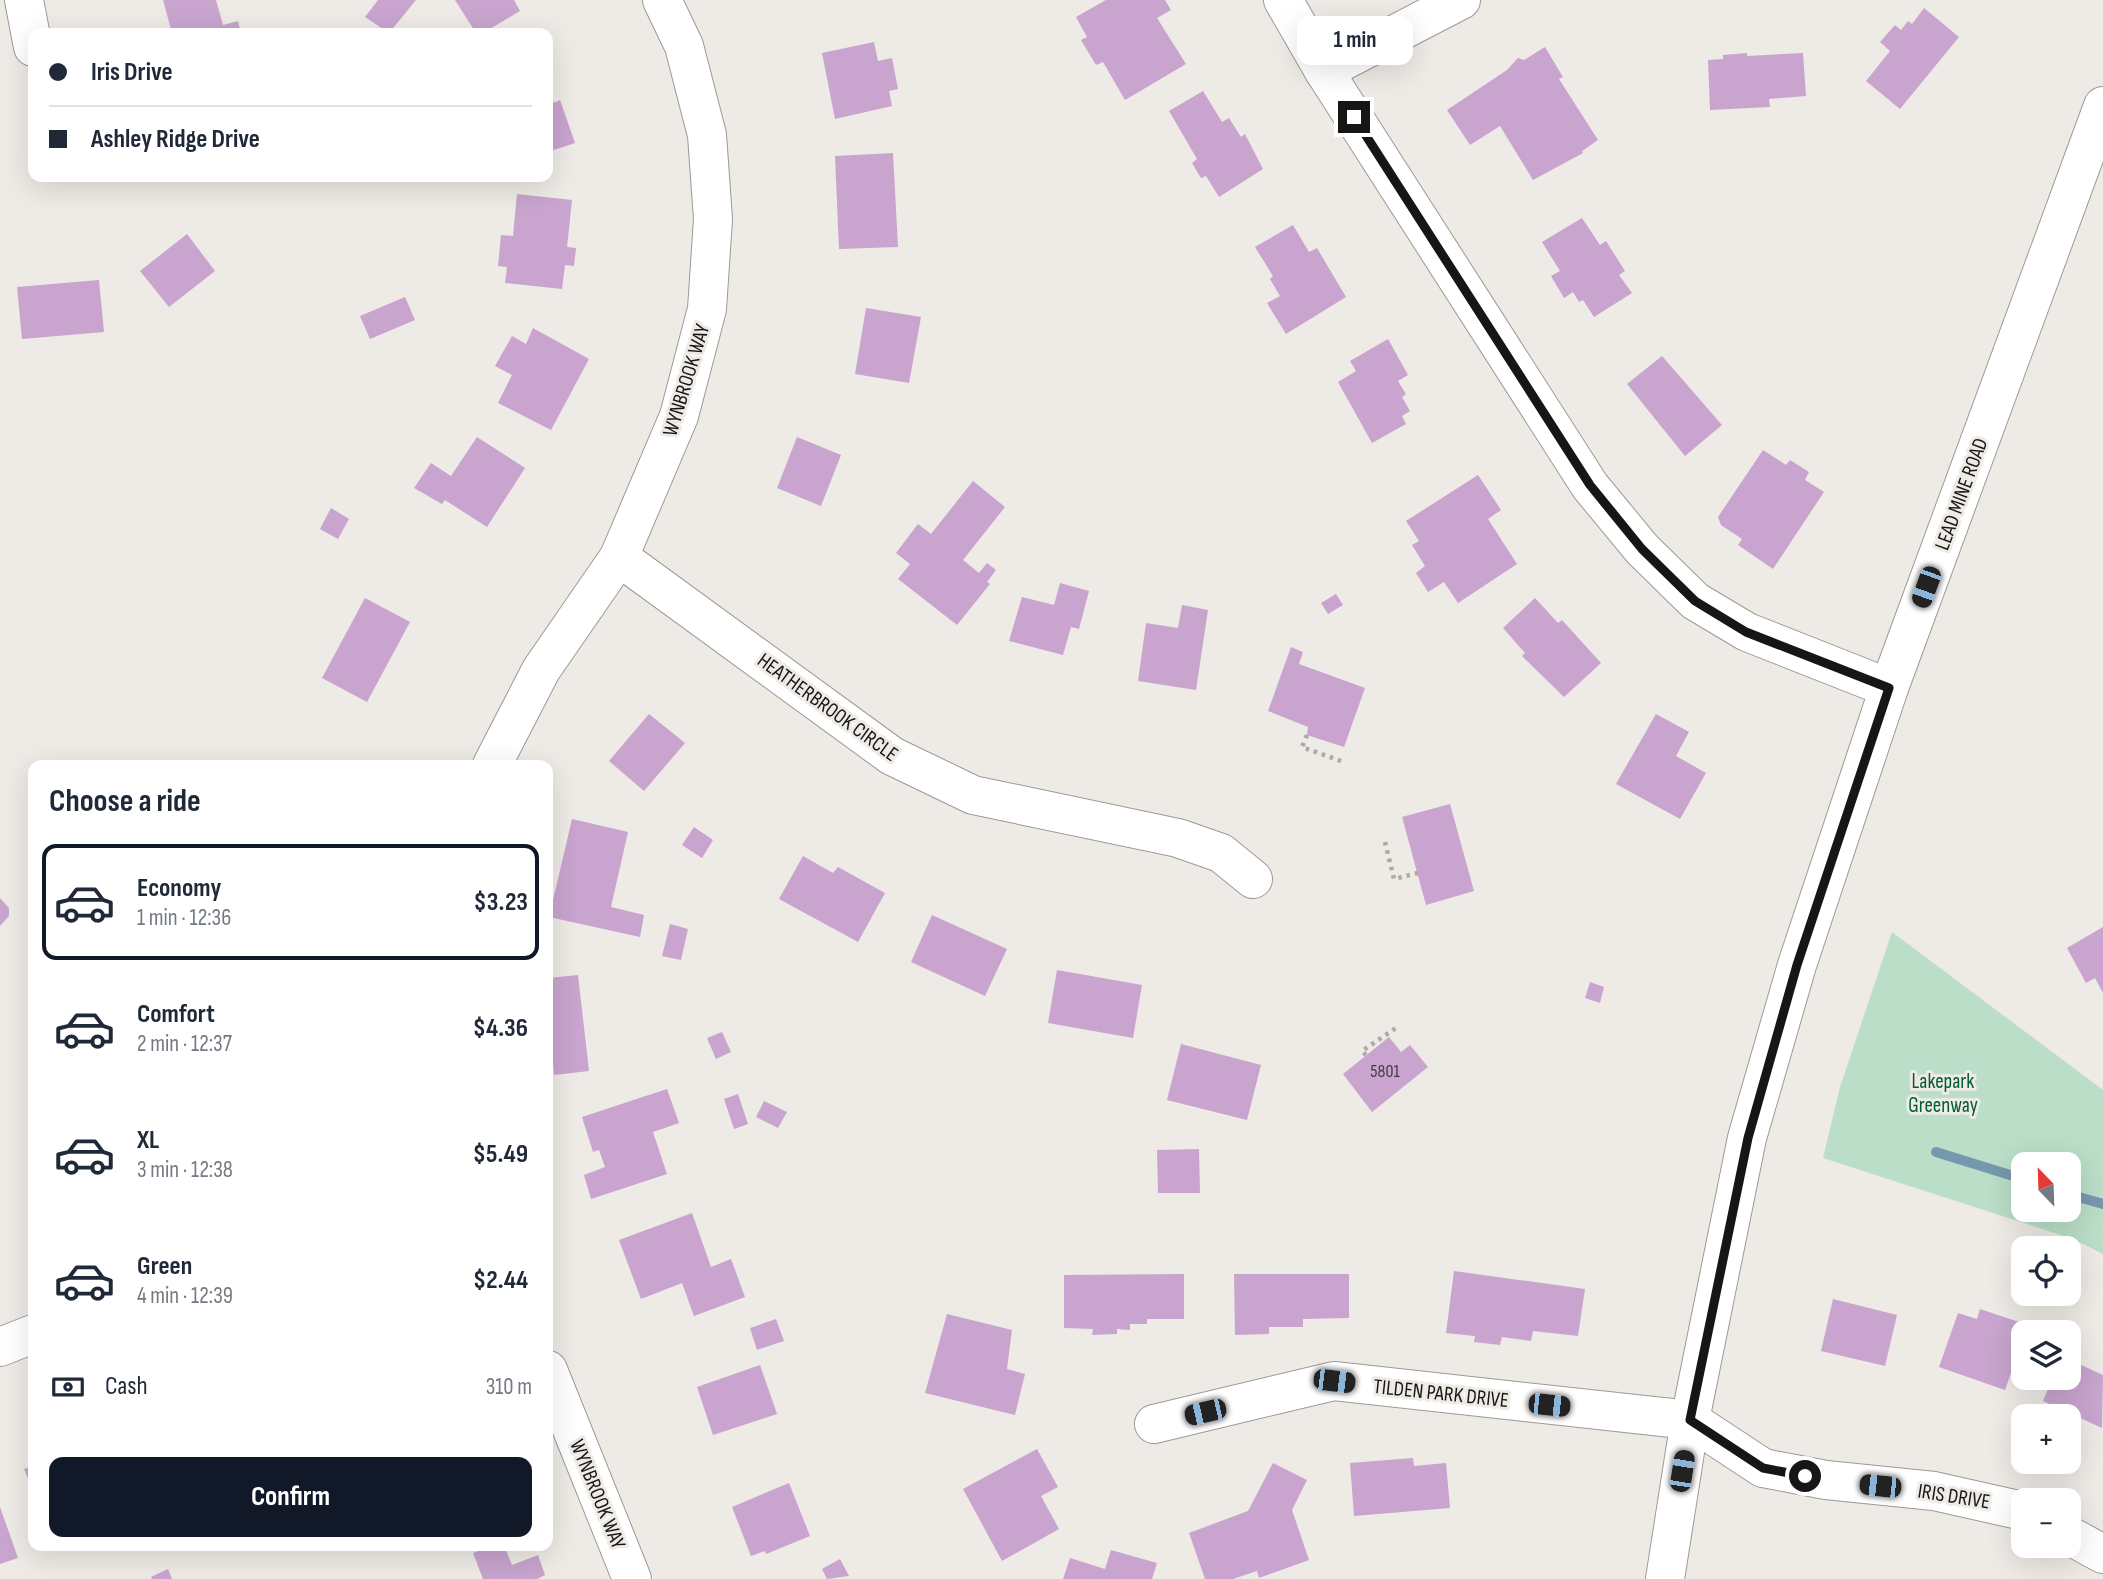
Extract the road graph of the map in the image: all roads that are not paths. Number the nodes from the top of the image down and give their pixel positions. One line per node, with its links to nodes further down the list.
1 (24, 0): 5 (street)
2 (662, 0): 8 (street, WYNBROOK WAY)
3 (1283, 0): 6 (street)
4 (1461, 0): 6 (street)
5 (29, 28)
6 (1324, 71): 9 (street)
7 (2103, 106): 9 (street, LEAD MINE ROAD)
8 (619, 557): 10 (street, WYNBROOK WAY); 11 (street, HEATHERBROOK CIRCLE)
9 (1889, 688): 15 (street, LEAD MINE ROAD)
10 (495, 760)
11 (1253, 879)
12 (28, 1336): 13 (street)
13 (0, 1346)
14 (553, 1382): 20 (street, WYNBROOK WAY)
15 (1690, 1420): 16 (street, TILDEN PARK DRIVE); 17 (street, IRIS DRIVE); 21 (street, LEAD MINE ROAD)
16 (1154, 1424)
17 (2011, 1508)
18 (2081, 1542): 19 (street)
19 (2103, 1554)
20 (632, 1579)
21 (1665, 1579)

